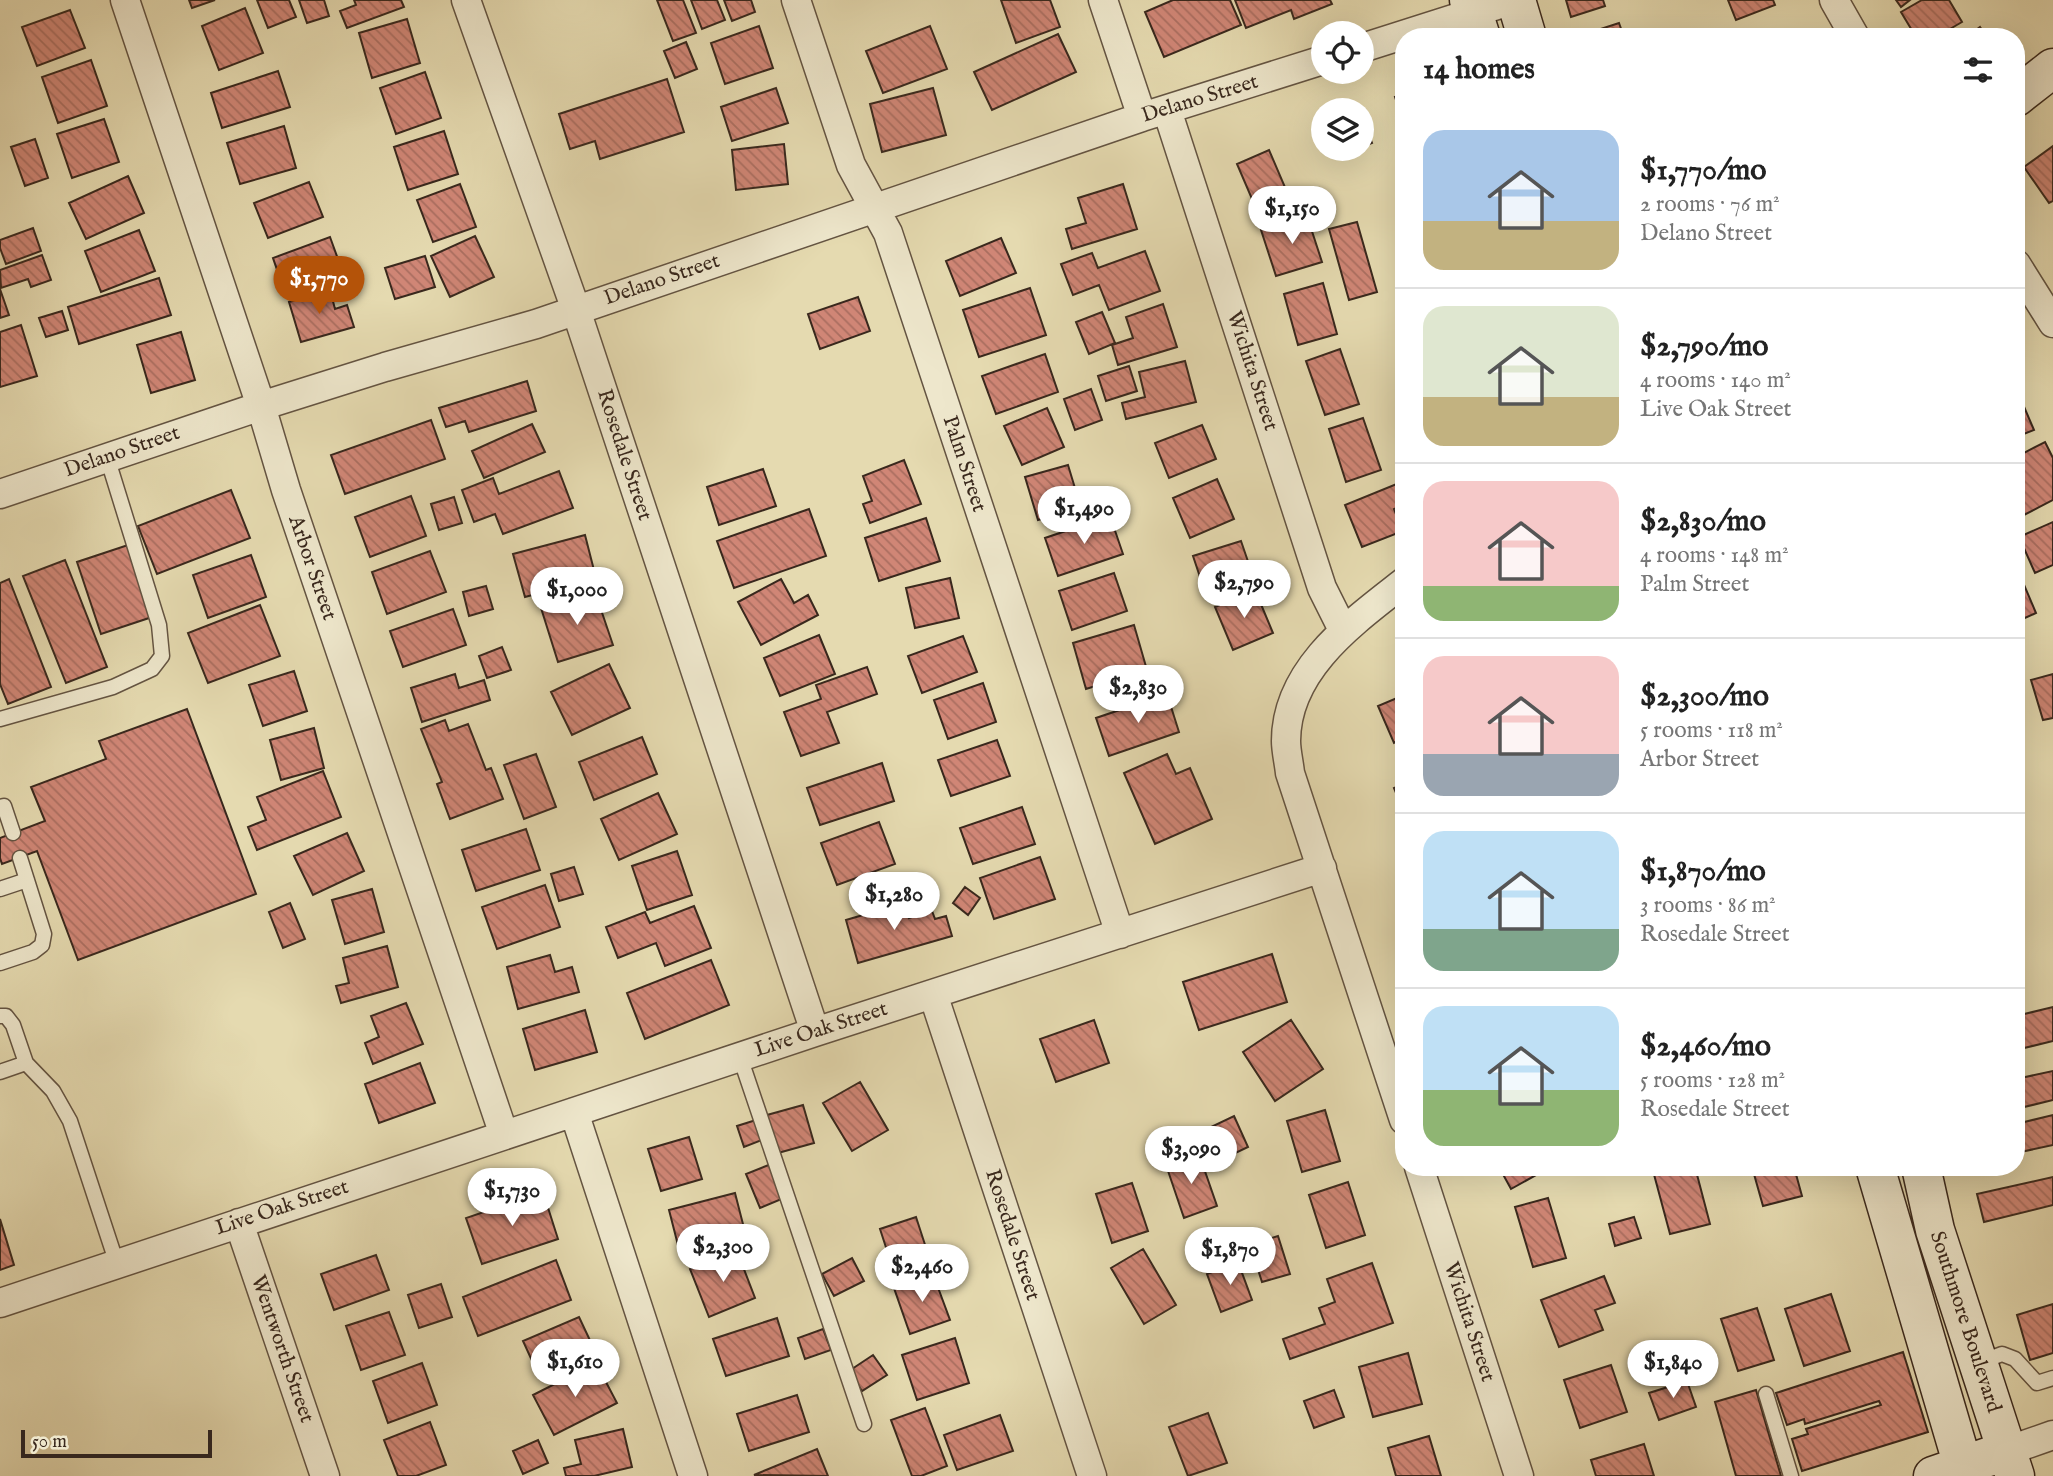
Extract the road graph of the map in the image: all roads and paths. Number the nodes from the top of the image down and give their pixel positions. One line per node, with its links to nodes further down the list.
1 (125, 0): 21 (street, Arbor Street)
2 (466, 0): 19 (street, Rosedale Street)
3 (796, 0): 17 (street, Palm Street)
4 (1103, 0): 16 (street, Wichita Street)
5 (1515, 0): 7 (street); 9 (street)
6 (1834, 0): 10 (street)
7 (1474, 16): 8 (street)
8 (1432, 28)
9 (1524, 28)
10 (1850, 28)
11 (1395, 39): 12 (street)
12 (1374, 45)
13 (1311, 64): 16 (street, Delano Street)
14 (2053, 68): 15 (street)
15 (2025, 90)
16 (1155, 113): 17 (street, Delano Street); 25 (street, Wichita Street)
17 (873, 208): 19 (street, Delano Street); 33 (street, Palm Street)
18 (2025, 278): 20 (street)
19 (576, 310): 21 (street, Delano Street); 37 (street, Rosedale Street)
20 (2053, 323)
21 (261, 406): 22 (street, Delano Street); 43 (street, Arbor Street)
22 (107, 457): 23 (street, Delano Street); 26 (lane)
23 (0, 494)
24 (1395, 589): 25 (street)
25 (1343, 630): 30 (street)
26 (0, 719)
27 (0, 807): 28 (lane)
28 (13, 833)
29 (20, 858): 31 (lane)
30 (1322, 868): 33 (street, Live Oak Street); 41 (street)
31 (27, 880): 32 (lane); 34 (lane)
32 (0, 889)
33 (1120, 934): 35 (street, Live Oak Street)
34 (0, 964)
35 (933, 994): 37 (street, Live Oak Street); 59 (street, Rosedale Street)
36 (3, 1016): 39 (lane)
37 (815, 1032): 38 (street, Live Oak Street)
38 (740, 1057): 42 (street, Live Oak Street); 53 (lane)
39 (26, 1063): 40 (lane); 48 (lane)
40 (0, 1072)
41 (1395, 1092)
42 (574, 1112): 43 (street, Live Oak Street); 58 (street)
43 (503, 1135): 47 (street, Live Oak Street)
44 (1422, 1176): 60 (street, Wichita Street)
45 (1877, 1176): 56 (street, Southmore Boulevard)
46 (1922, 1176): 50 (street, Southmore Boulevard)
47 (239, 1223): 48 (street, Live Oak Street); 57 (street, Wentworth Street)
48 (117, 1264): 49 (street, Live Oak Street)
49 (0, 1303)
50 (1978, 1364): 51 (lane); 55 (street, Southmore Boulevard)
51 (2053, 1378)
52 (1766, 1394): 61 (lane)
53 (863, 1424)
54 (2053, 1435): 55 (street)
55 (2011, 1463): 56 (street)
56 (1954, 1473)
57 (325, 1476)
58 (694, 1476)
59 (1092, 1476)
60 (1519, 1476)
61 (1791, 1476)

